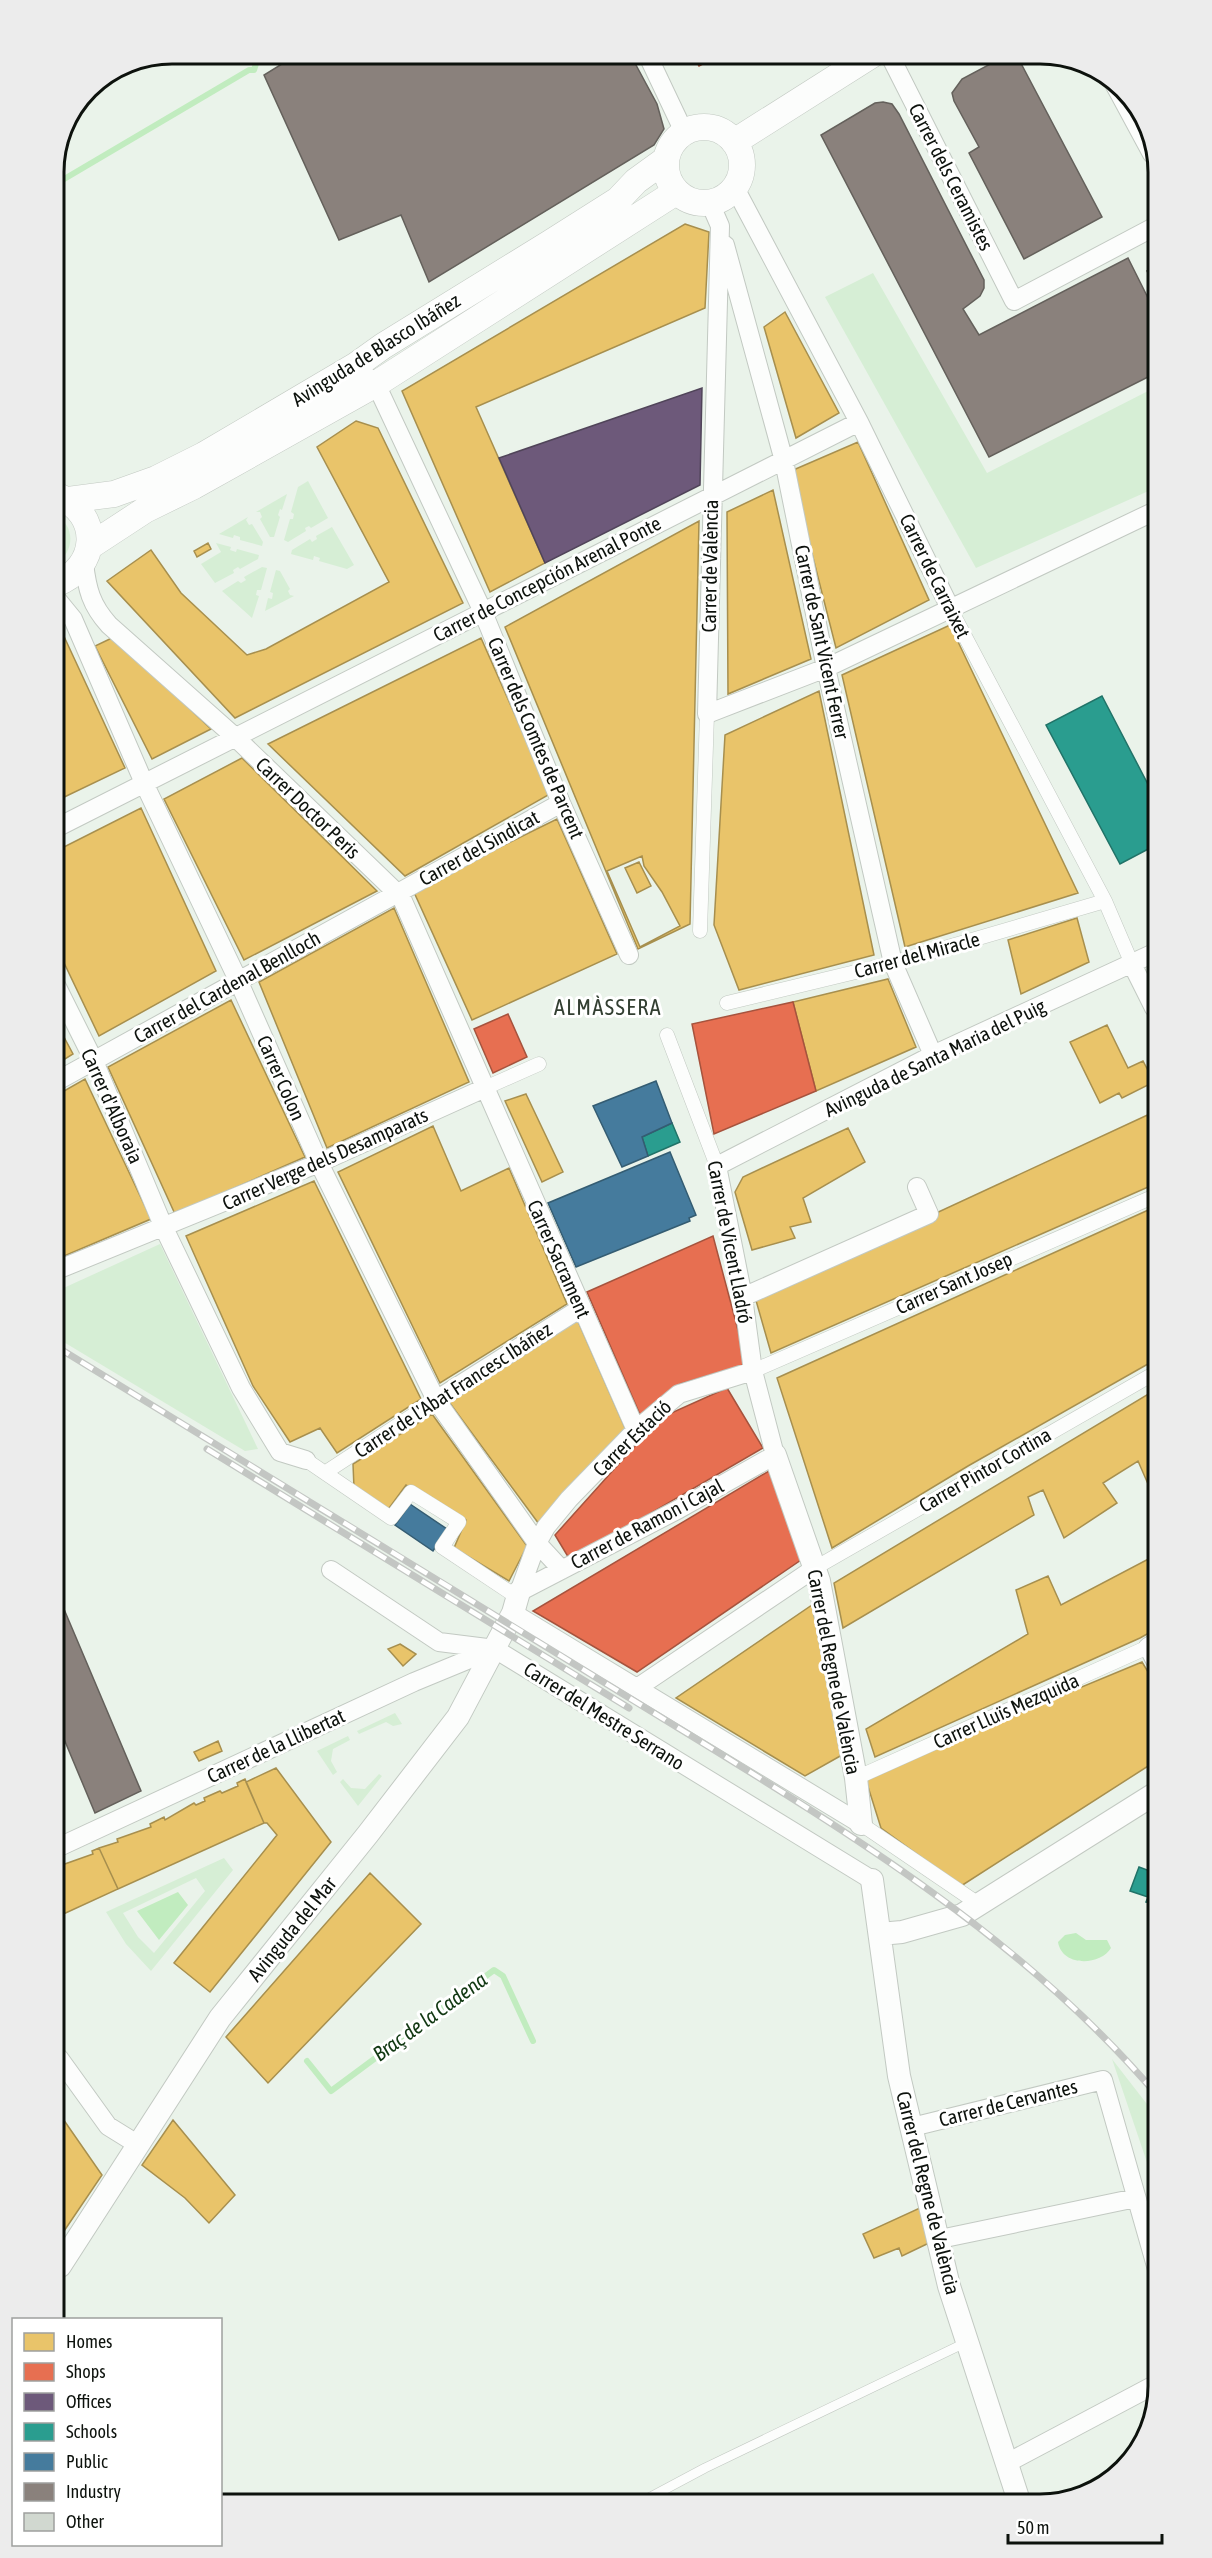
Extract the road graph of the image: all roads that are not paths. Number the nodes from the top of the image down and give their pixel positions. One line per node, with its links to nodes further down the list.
1 (652, 65): 4 (street)
2 (856, 65): 5 (main road)
3 (894, 65): 10 (street, Carrer dels Ceramistes)
4 (684, 132): 5 (main road); 6 (main road)
5 (735, 142): 7 (main road)
6 (665, 160): 8 (main road); 11 (main road, Avinguda de Blasco Ibáñez)
7 (735, 188): 9 (main road); 13 (street, Carrer de Carraixet)
8 (676, 192): 9 (main road); 12 (main road, Avinguda de Blasco Ibáñez)
9 (715, 215): 14 (street, Carrer de Sant Vicent Ferrer); 15 (street, Carrer de València)
10 (1148, 230)
11 (355, 366): 12 (street, Carrer dels Comtes de Parcent); 16 (main road, Avinguda de Blasco Ibáñez)
12 (376, 384): 19 (main road, Avinguda de Blasco Ibáñez); 23 (street, Carrer dels Comtes de Parcent)
13 (859, 422): 14 (street, Carrer de Concepción Arenal Ponte); 22 (street, Carrer de Carraixet)
14 (784, 461): 15 (street, Carrer de Concepción Arenal Ponte); 24 (street, Carrer de Sant Vicent Ferrer)
15 (712, 496): 23 (street, Carrer de Concepción Arenal Ponte); 25 (street, Carrer de València)
16 (65, 498)
17 (65, 500): 19 (main road)
18 (1148, 514): 22 (street)
19 (87, 554): 20 (main road, Avinguda de Blasco Ibáñez); 26 (street, Carrer Doctor Peris)
20 (65, 580)
21 (65, 609): 27 (street, Carrer Colon)
22 (951, 610): 24 (street); 31 (street, Carrer de Carraixet)
23 (483, 612): 26 (street, Carrer de Concepción Arenal Ponte); 28 (street, Carrer dels Comtes de Parcent)
24 (826, 668): 25 (street); 35 (street, Carrer de Sant Vicent Ferrer)
25 (707, 714): 32 (street, Carrer de València)
26 (235, 737): 27 (street, Carrer de Concepción Arenal Ponte); 30 (street, Carrer Doctor Peris)
27 (144, 783): 29 (street, Carrer de Concepción Arenal Ponte); 37 (street, Carrer Colon)
28 (561, 803): 30 (street, Carrer del Sindicat); 33 (street, Carrer dels Comtes de Parcent)
29 (65, 824)
30 (397, 893): 37 (street, Carrer del Cardenal Benlloch); 46 (street, Carrer Doctor Peris)
31 (1106, 901): 35 (street, Carrer del Miracle); 36 (street, Carrer de Carraixet)
32 (700, 931)
33 (629, 955)
34 (1148, 956): 36 (street, Avinguda de Santa Maria del Puig)
35 (893, 963): 40 (street, Carrer del Miracle); 42 (street, Carrer de Sant Vicent Ferrer)
36 (1132, 964): 38 (street); 42 (street, Avinguda de Santa Maria del Puig)
37 (238, 980): 43 (street, Carrer del Cardenal Benlloch); 47 (street, Carrer Colon)
38 (1148, 996)
39 (65, 1001): 43 (street, Carrer d'Alboraia)
40 (727, 1003)
41 (667, 1035): 48 (street, Carrer de Vicent Lladró)
42 (933, 1055): 48 (street, Avinguda de Santa Maria del Puig)
43 (94, 1061): 45 (street, Carrer del Cardenal Benlloch); 51 (street, Carrer d'Alboraia)
44 (539, 1064): 46 (street)
45 (65, 1077)
46 (485, 1088): 47 (street, Carrer Verge dels Desamparats); 54 (street, Carrer Sacrament)
47 (319, 1163): 51 (street, Carrer Verge dels Desamparats); 57 (street, Carrer Colon)
48 (717, 1166): 53 (street, Carrer de Vicent Lladró)
49 (917, 1187): 53 (street)
50 (1148, 1199): 55 (street, Carrer Sant Josep)
51 (164, 1228): 52 (street, Carrer Verge dels Desamparats); 60 (street, Carrer d'Alboraia)
52 (65, 1267)
53 (743, 1297): 55 (street, Carrer de Vicent Lladró)
54 (580, 1308): 57 (street, Carrer de l'Abat Francesc Ibáñez); 58 (street, Carrer Sacrament)
55 (753, 1371): 58 (street, Carrer Estació); 59 (street, Carrer de Vicent Lladró)
56 (1148, 1377): 63 (street, Carrer Pintor Cortina)
57 (436, 1400): 61 (street, Carrer de l'Abat Francesc Ibáñez); 62 (street, Carrer Colon)
58 (636, 1430): 62 (street, Carrer Estació)
59 (775, 1455): 63 (street, Carrer del Regne de València); 65 (street, Carrer de Ramon i Cajal)
60 (306, 1460): 61 (street)
61 (326, 1472): 66 (street, Carrer del Mestre Serrano)
62 (537, 1543): 65 (street, Carrer Colon); 66 (street)
63 (815, 1568): 69 (street); 70 (street, Carrer del Regne de València)
64 (331, 1570): 67 (street, Carrer del Mestre Serrano)
65 (562, 1570): 66 (street, Carrer de Ramon i Cajal)
66 (516, 1601): 67 (street, Avinguda del Mar); 69 (street, Carrer del Mestre Serrano)
67 (495, 1649): 73 (street, Carrer de la Llibertat); 74 (street, Carrer del Mestre Serrano); 79 (street, Avinguda del Mar)
68 (1148, 1652): 70 (street, Carrer Lluïs Mezquida)
69 (637, 1688): 72 (street, Carrer del Mestre Serrano)
70 (856, 1778): 72 (street, Carrer del Regne de València)
71 (1148, 1798): 75 (street)
72 (861, 1824): 75 (street, Carrer del Mestre Serrano)
73 (64, 1845)
74 (872, 1880): 76 (street, Carrer del Regne de València)
75 (980, 1905): 76 (street)
76 (880, 1934): 78 (street, Carrer del Regne de València)
77 (64, 2065): 79 (street)
78 (912, 2127): 80 (street, Carrer de Cervantes); 81 (street, Carrer del Regne de València)
79 (137, 2144): 83 (street, Avinguda del Mar)
80 (1136, 2198): 81 (street); 82 (street)
81 (940, 2239): 84 (street, Carrer del Regne de València)
82 (1148, 2239)
83 (64, 2260)
84 (967, 2342): 86 (street, Carrer del Regne de València); 87 (lane)
85 (1148, 2388): 86 (street)
86 (1007, 2463): 88 (street, Carrer del Regne de València)
87 (657, 2494)
88 (1016, 2494)

